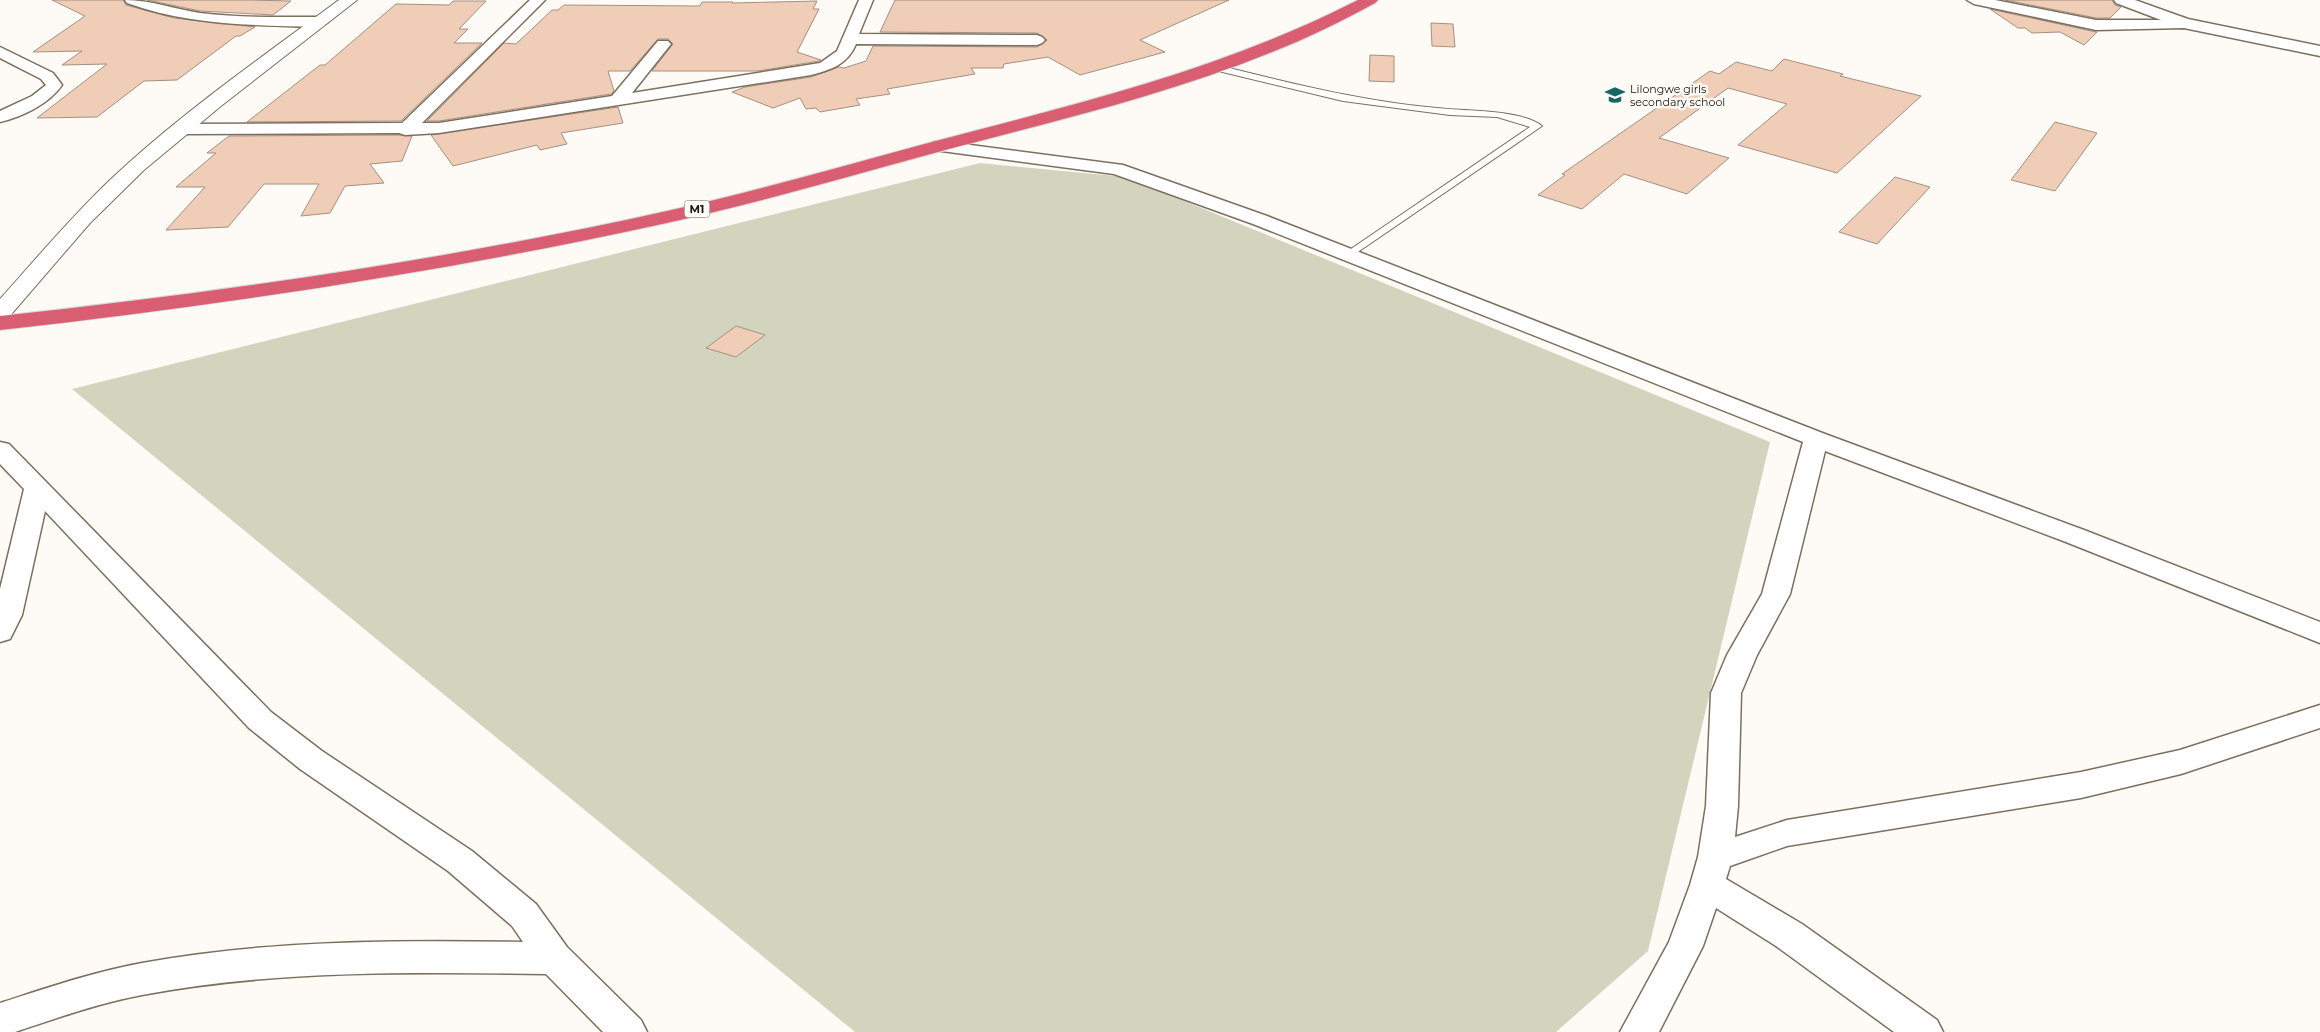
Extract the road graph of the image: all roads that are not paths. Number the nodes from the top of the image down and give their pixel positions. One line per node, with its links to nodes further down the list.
1 (132, 0): 8 (street)
2 (349, 0): 8 (street)
3 (538, 0): 19 (street)
4 (866, 0): 10 (street)
5 (1370, 0): 15 (highway, M1)
6 (1974, 0): 9 (street)
7 (2122, 0): 9 (street)
8 (320, 22): 18 (street)
9 (2184, 23): 13 (street)
10 (850, 40): 11 (street); 16 (street)
11 (1037, 40)
12 (663, 44): 16 (street)
13 (2320, 51)
14 (0, 52): 17 (street)
15 (1217, 68): 20 (highway, M1); 21 (lane)
16 (616, 102): 19 (street)
17 (0, 117)
18 (181, 129): 19 (street); 22 (street)
19 (405, 130)
20 (940, 146): 21 (street); 23 (highway, M1)
21 (1349, 255): 24 (street)
22 (0, 313)
23 (0, 322)
24 (1816, 439): 28 (street); 30 (street)
25 (0, 449): 26 (street)
26 (37, 487): 27 (street); 31 (street)
27 (0, 632)
28 (2320, 633)
29 (2320, 716): 30 (street)
30 (1711, 871): 34 (street); 35 (street)
31 (554, 958): 32 (street); 33 (street)
32 (0, 1020)
33 (628, 1032)
34 (1639, 1032)
35 (1924, 1032)

